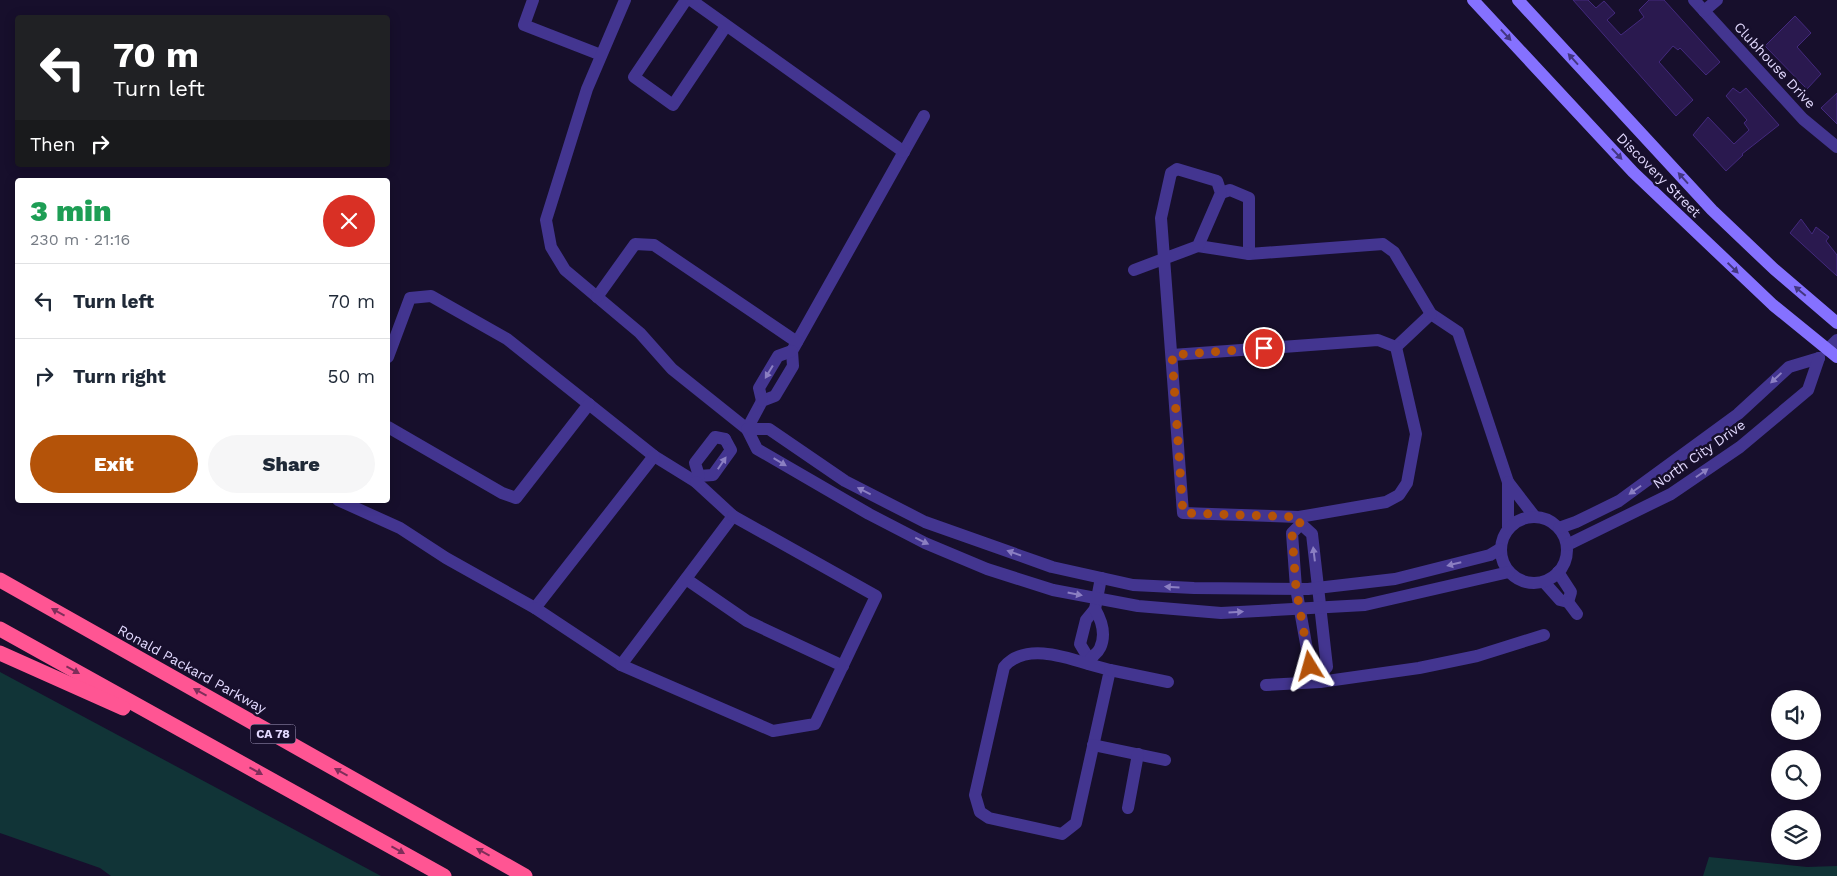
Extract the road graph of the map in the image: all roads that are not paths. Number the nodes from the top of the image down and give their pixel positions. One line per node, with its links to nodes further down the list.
1 (532, 0): 11 (street)
2 (625, 0): 11 (street)
3 (686, 0): 10 (street)
4 (691, 0): 10 (street)
5 (1473, 0): 28 (main road, Discovery Street, one-way to 28)
6 (1518, 0): 22 (main road, Discovery Street, one-way to 6)
7 (1694, 0): 9 (street, Clubhouse Drive)
8 (1717, 0): 9 (street)
9 (1704, 11): 13 (street, Clubhouse Drive)
10 (726, 26): 14 (street)
11 (601, 55): 20 (street)
12 (924, 116): 14 (street)
13 (1837, 147)
14 (904, 152): 24 (street)
15 (1221, 193): 16 (street); 17 (street); 18 (street)
16 (1198, 246): 17 (street); 18 (street)
17 (1250, 254): 21 (street)
18 (1164, 258): 19 (street); 27 (street)
19 (1134, 270)
20 (597, 297): 24 (street); 31 (street)
21 (1432, 314): 25 (street); 36 (street)
22 (1837, 323)
23 (1837, 340): 28 (street)
24 (794, 347): 29 (street); 29 (street, one-way to 29)
25 (1396, 347): 27 (street); 40 (street)
26 (390, 353): 30 (street)
27 (1172, 355): 40 (street)
28 (1828, 355): 42 (street, North City Drive, one-way to 42); 43 (street, North City Drive, one-way to 28)
29 (762, 401): 31 (street)
30 (589, 404): 32 (street); 34 (street)
31 (742, 425): 33 (street); 49 (street, one-way to 31); 56 (street, one-way to 56)
32 (390, 428)
33 (725, 439): 35 (street); 35 (street, one-way to 33)
34 (654, 456): 35 (street); 57 (street)
35 (698, 479): 38 (street)
36 (1508, 482): 39 (street); 41 (street)
37 (345, 503): 57 (street)
38 (733, 516): 48 (street); 66 (street)
39 (1535, 517): 41 (street); 42 (street)
40 (1300, 521): 52 (street); 53 (street, one-way to 40)
41 (1508, 527): 44 (street)
42 (1559, 528): 43 (street)
43 (1567, 545): 47 (street)
44 (1500, 549): 46 (street); 53 (street, one-way to 53)
45 (0, 572): 54 (highway)
46 (1509, 572): 51 (street); 58 (street)
47 (1558, 572): 51 (street); 55 (street)
48 (686, 578): 65 (street); 66 (street)
49 (1101, 578): 52 (street, one-way to 49); 56 (street)
50 (0, 580): 54 (highway, Ronald Packard Parkway / CA 78)
51 (1544, 582): 55 (street)
52 (1296, 588): 53 (street); 59 (street)
53 (1318, 588): 58 (street)
54 (22, 592): 77 (highway, Ronald Packard Parkway / CA 78, one-way to 54)
55 (1568, 602): 60 (street)
56 (1096, 604): 59 (street, one-way to 59); 64 (street); 64 (street)
57 (535, 608): 65 (street)
58 (1320, 608): 59 (street); 68 (street)
59 (1300, 609): 68 (street)
60 (1576, 614)
61 (0, 629): 72 (highway, one-way to 72)
62 (1544, 634): 68 (street)
63 (0, 653): 72 (highway)
64 (1089, 661): 67 (street); 71 (street)
65 (622, 665): 66 (street)
66 (843, 666)
67 (1110, 670): 69 (street); 71 (street)
68 (1320, 678): 70 (street)
69 (1168, 682)
70 (1266, 685)
71 (1093, 744): 73 (street)
72 (213, 748): 76 (highway, one-way to 76)
73 (1138, 754): 74 (street); 75 (street)
74 (1165, 760)
75 (1128, 808)
76 (444, 876)
77 (525, 876)

